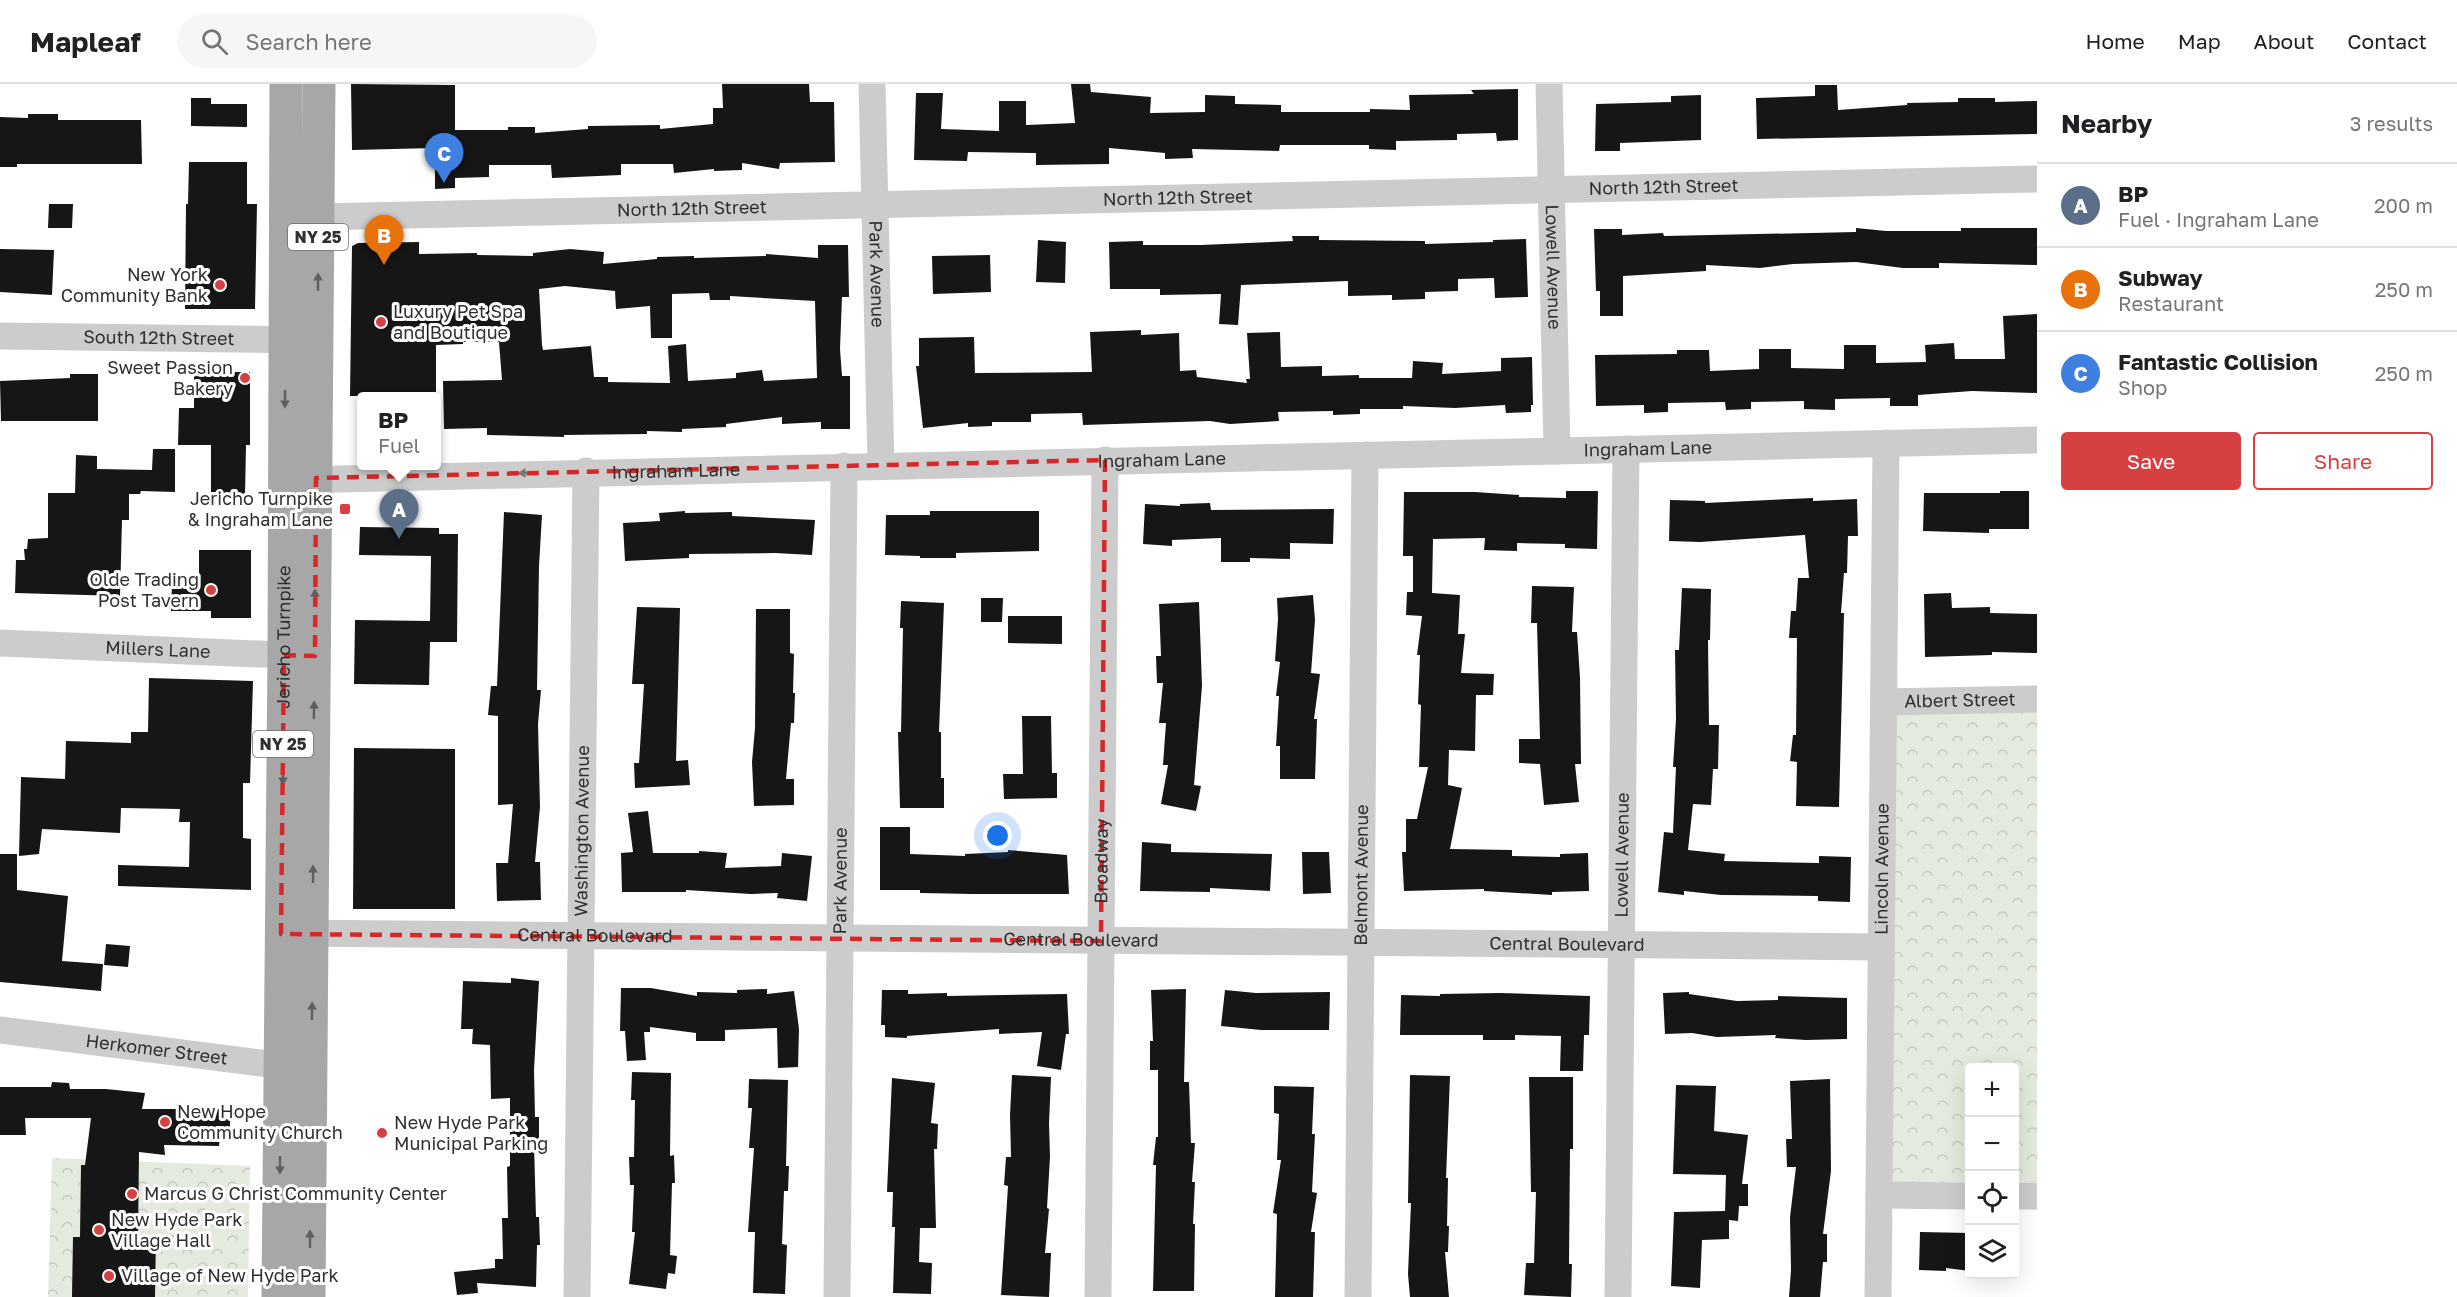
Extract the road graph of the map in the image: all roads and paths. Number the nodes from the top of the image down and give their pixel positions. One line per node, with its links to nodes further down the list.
1 (286, 84): 5 (main road, Jericho Turnpike / NY 25)
2 (319, 84): 9 (main road, Jericho Turnpike / NY 25)
3 (872, 84): 8 (street, Park Avenue)
4 (1549, 84): 7 (street, Lowell Avenue)
5 (286, 138): 9 (main road); 11 (main road, Jericho Turnpike / NY 25)
6 (2037, 179): 7 (street, North 12th Street)
7 (1552, 190): 8 (street, North 12th Street); 16 (street, Lowell Avenue)
8 (875, 204): 9 (street, North 12th Street); 19 (street, Park Avenue)
9 (318, 217): 12 (main road, Jericho Turnpike / NY 25, one-way to 9)
10 (0, 336): 11 (street, South 12th Street)
11 (285, 340): 12 (street, South 12th Street); 22 (main road, Jericho Turnpike / NY 25, one-way to 22)
12 (317, 340): 22 (main road, Jericho Turnpike / NY 25)
13 (2037, 440): 14 (street, Ingraham Lane)
14 (1886, 443): 15 (street, Ingraham Lane); 26 (street, Lincoln Avenue)
15 (1626, 449): 16 (street, Ingraham Lane); 32 (street, Lowell Avenue)
16 (1557, 451): 17 (street, Ingraham Lane)
17 (1365, 455): 18 (street, Ingraham Lane); 31 (street, Belmont Avenue)
18 (1105, 460): 19 (street, Ingraham Lane); 30 (street, Broadway)
19 (881, 465): 20 (street, Ingraham Lane)
20 (844, 466): 21 (street, Ingraham Lane); 29 (street, Park Avenue)
21 (586, 471): 22 (street, Ingraham Lane, one-way to 22); 28 (street, Washington Avenue)
22 (300, 479): 24 (main road, Jericho Turnpike / NY 25)
23 (0, 643): 24 (street, Millers Lane)
24 (299, 655): 27 (main road, Jericho Turnpike / NY 25)
25 (2037, 699): 26 (street, Albert Street)
26 (1884, 702): 33 (street, Lincoln Avenue)
27 (297, 933): 28 (street, Central Boulevard); 35 (main road, Jericho Turnpike / NY 25)
28 (580, 937): 29 (street, Central Boulevard); 42 (street, Washington Avenue)
29 (841, 939): 30 (street, Central Boulevard); 43 (street, Park Avenue)
30 (1101, 941): 31 (street, Central Boulevard); 44 (street, Broadway)
31 (1361, 943): 32 (street, Central Boulevard); 45 (street, Belmont Avenue)
32 (1621, 945): 33 (street, Central Boulevard); 46 (street, Lowell Avenue)
33 (1881, 947): 36 (street, Lincoln Avenue)
34 (0, 1030): 35 (street, Herkomer Street)
35 (296, 1067): 40 (main road, Jericho Turnpike / NY 25, one-way to 40); 41 (main road, Jericho Turnpike / NY 25, one-way to 35)
36 (1879, 1195): 37 (street); 47 (street, Lincoln Avenue)
37 (1965, 1196)
38 (2019, 1196): 39 (street)
39 (2037, 1196)
40 (278, 1297)
41 (309, 1297)
42 (577, 1297)
43 (837, 1297)
44 (1098, 1297)
45 (1358, 1297)
46 (1618, 1297)
47 (1878, 1297)

